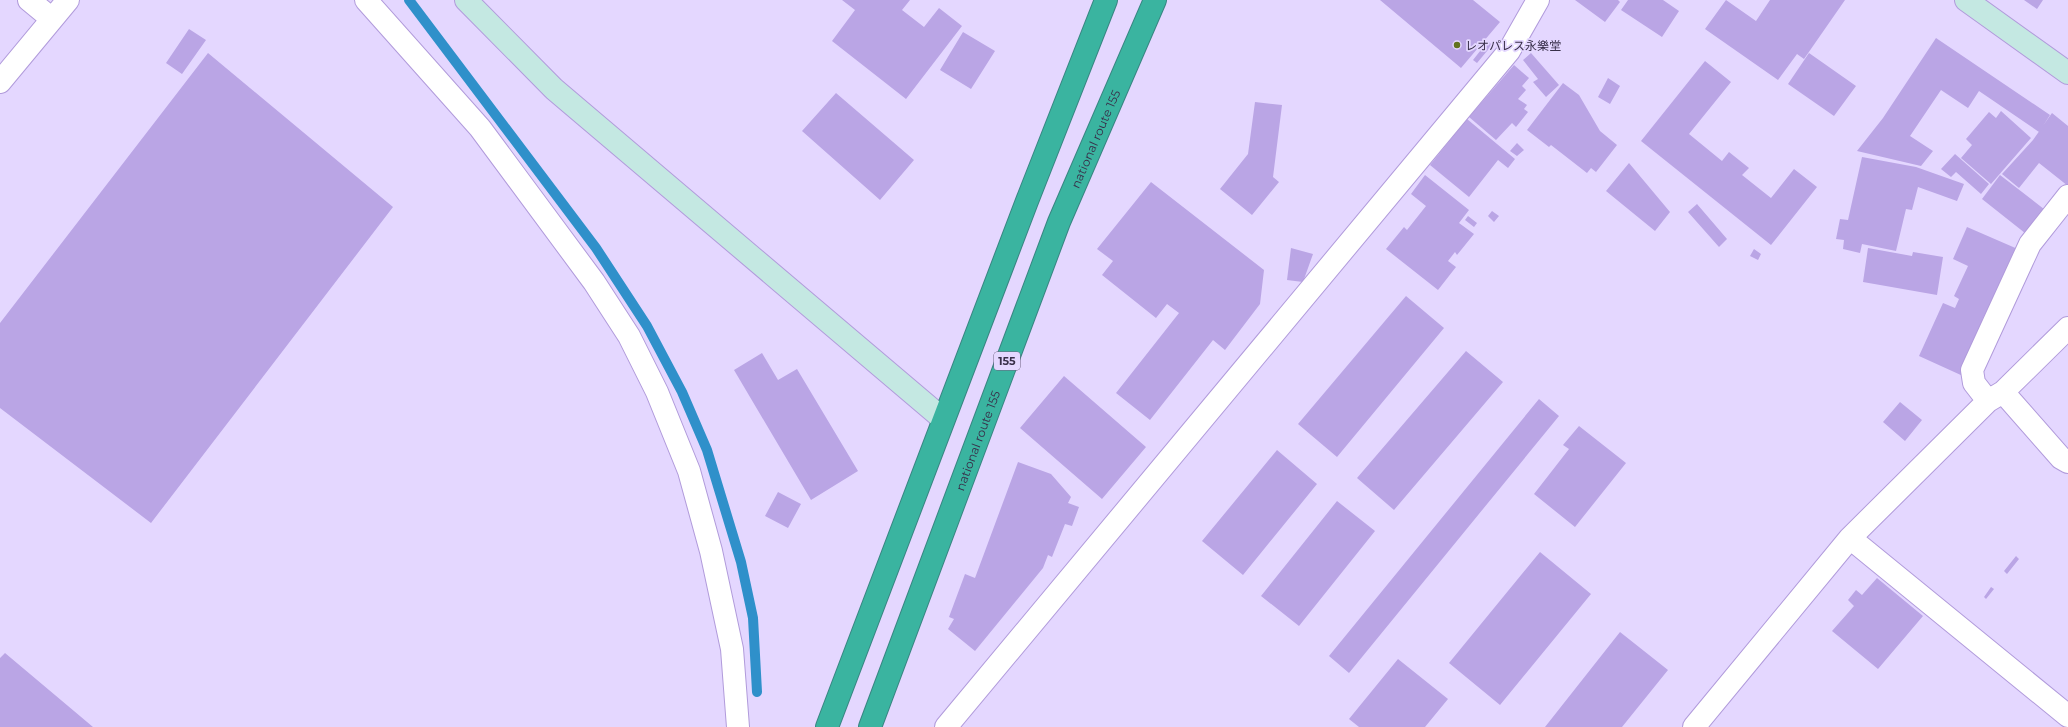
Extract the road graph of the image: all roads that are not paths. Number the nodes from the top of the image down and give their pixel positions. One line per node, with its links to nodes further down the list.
1 (29, 0): 9 (street)
2 (68, 0): 9 (street)
3 (366, 0): 19 (street)
4 (466, 0): 15 (street)
5 (1106, 0): 15 (highway)
6 (1155, 0): 21 (highway, national route 155 / 155)
7 (1538, 0): 22 (street)
8 (1966, 0): 10 (street)
9 (52, 19): 11 (street)
10 (2068, 73)
11 (0, 82)
12 (2068, 196): 14 (street)
13 (2068, 328): 14 (street)
14 (1995, 396): 16 (street); 17 (street)
15 (943, 419): 20 (highway)
16 (2068, 462)
17 (1850, 538): 18 (street); 23 (street)
18 (2068, 716)
19 (738, 727)
20 (827, 727)
21 (870, 727)
22 (946, 727)
23 (1694, 727)

